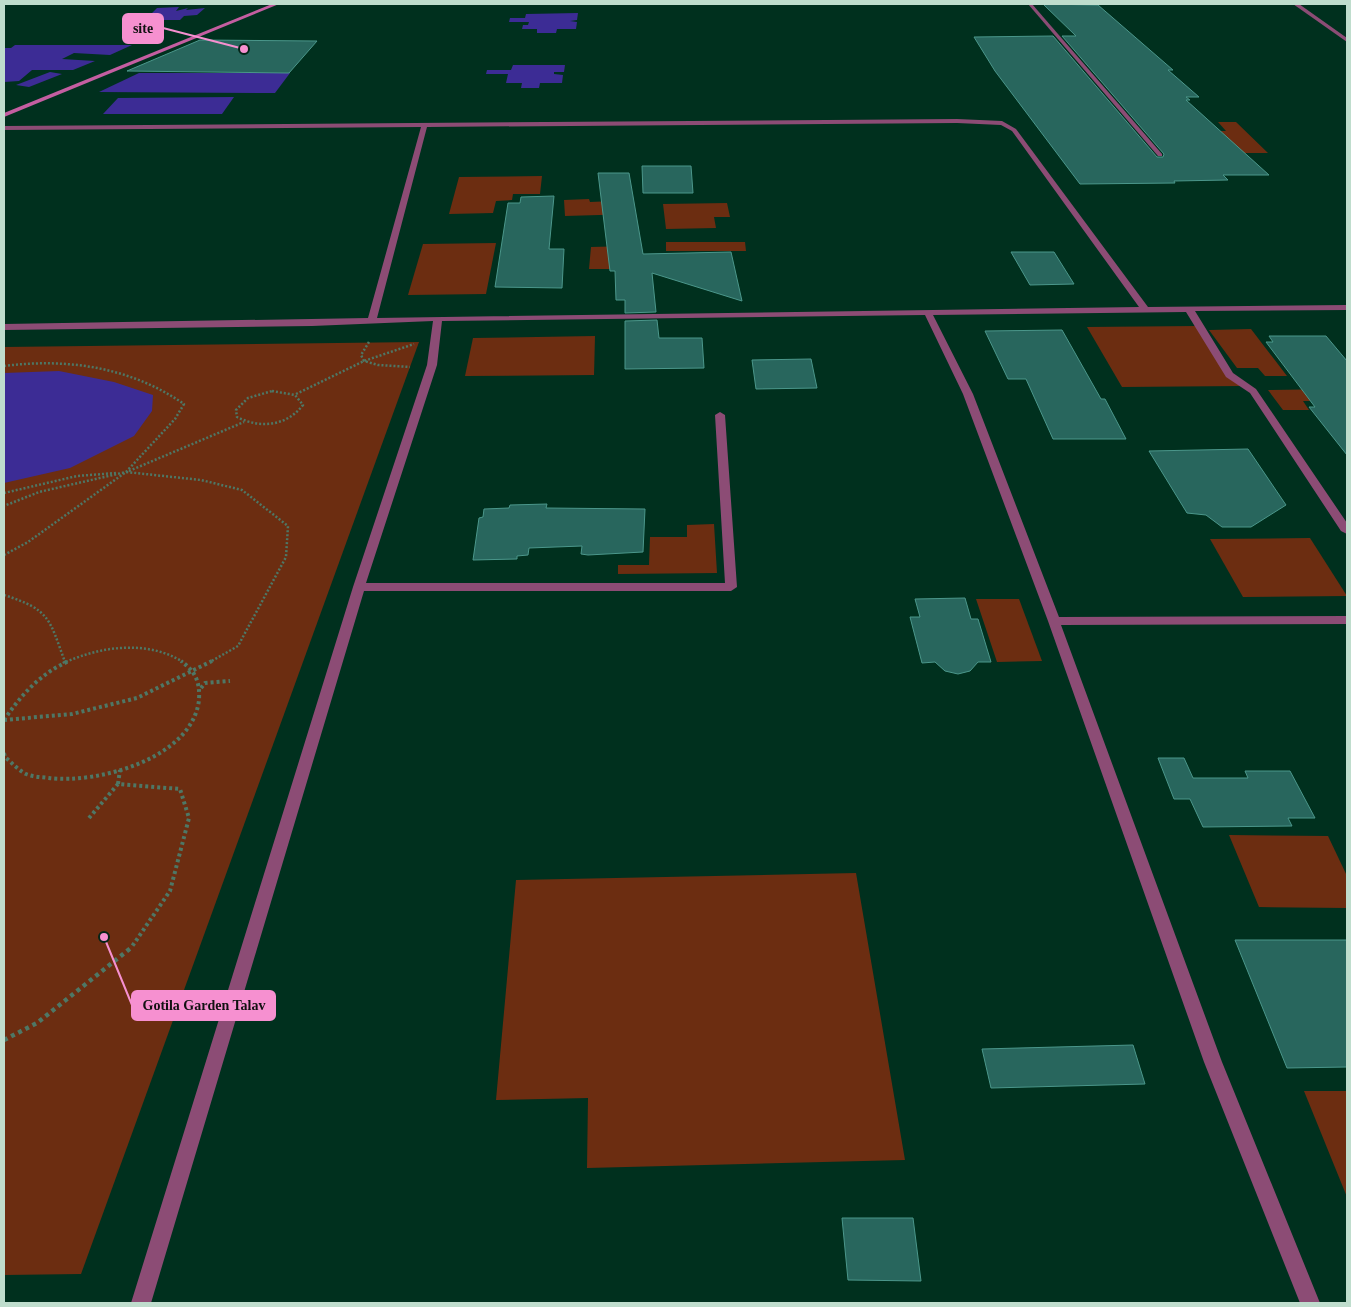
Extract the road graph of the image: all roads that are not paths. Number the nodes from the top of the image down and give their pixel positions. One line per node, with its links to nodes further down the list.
1 (259, 4): 6 (main road)
2 (276, 4): 7 (main road)
3 (1030, 4): 10 (street)
4 (1296, 4): 5 (street)
5 (1347, 40)
6 (131, 55)
7 (4, 115)
8 (425, 124): 9 (street); 13 (street); 16 (street)
9 (4, 128)
10 (1160, 155)
11 (1347, 307): 12 (street)
12 (1188, 308): 13 (street); 19 (street)
13 (1145, 309): 14 (street)
14 (927, 311): 15 (street); 22 (street)
15 (438, 318): 16 (street); 20 (street)
16 (372, 320): 17 (street)
17 (4, 327)
18 (720, 415): 20 (street)
19 (1347, 531)
20 (359, 587): 23 (street)
21 (1347, 620): 22 (street)
22 (1054, 621): 24 (street)
23 (141, 1303)
24 (1310, 1303)

